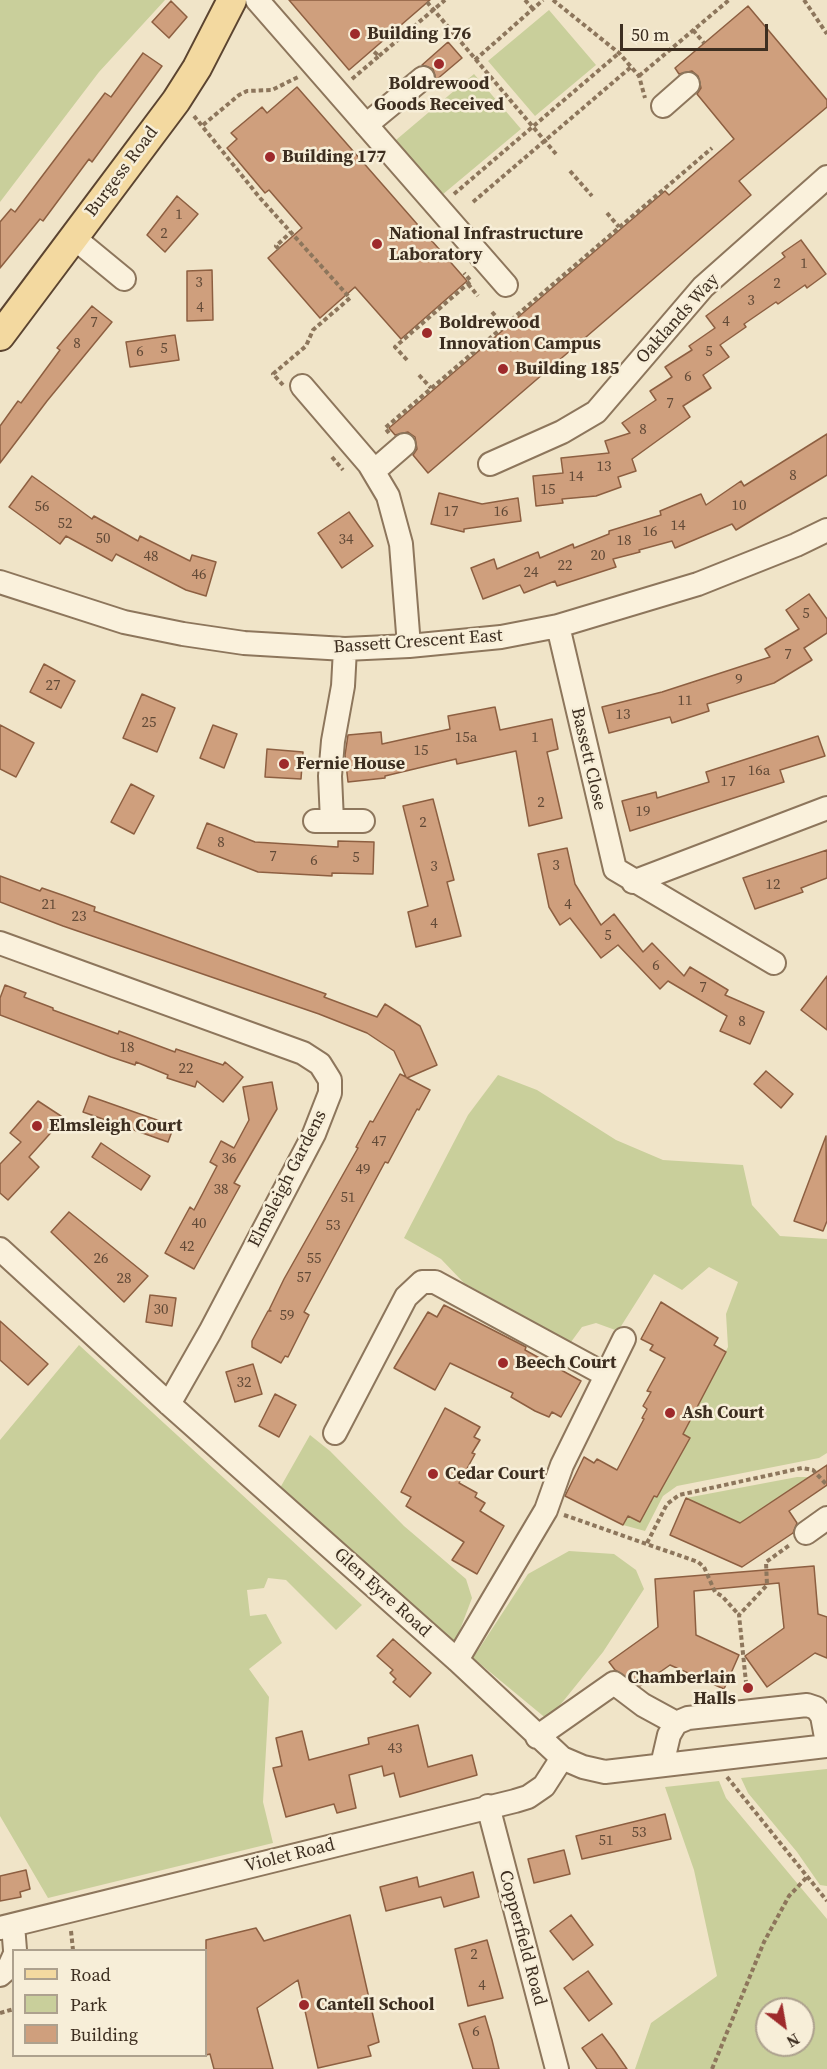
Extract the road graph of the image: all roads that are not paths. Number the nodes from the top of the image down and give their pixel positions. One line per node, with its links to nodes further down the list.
1 (232, 0): 8 (main road, Burgess Road)
2 (257, 0): 6 (street)
3 (423, 78): 6 (street)
4 (688, 84): 5 (street)
5 (654, 102)
6 (366, 125): 10 (street)
7 (827, 177): 14 (street, Oaklands Way)
8 (73, 237): 9 (street); 11 (main road, Burgess Road)
9 (124, 279)
10 (506, 285)
11 (0, 336)
12 (294, 387): 15 (street)
13 (400, 443): 15 (street)
14 (490, 464)
15 (374, 471): 19 (street)
16 (827, 530): 18 (street, Bassett Crescent East)
17 (0, 582): 20 (street, Bassett Crescent East)
18 (558, 626): 19 (street, Bassett Crescent East); 23 (street, Bassett Close)
19 (409, 646): 20 (street, Bassett Crescent East)
20 (345, 650): 22 (street)
21 (827, 808): 23 (street)
22 (363, 821)
23 (633, 882): 25 (street, Bassett Close)
24 (0, 943): 29 (street, Elmsleigh Gardens)
25 (774, 963)
26 (0, 1249): 29 (street, Glen Eyre Road)
27 (624, 1339): 28 (street)
28 (606, 1375): 30 (street); 33 (street)
29 (169, 1404): 33 (street, Glen Eyre Road)
30 (335, 1433)
31 (827, 1518): 32 (street)
32 (806, 1533)
33 (457, 1660): 36 (street, Glen Eyre Road)
34 (821, 1705): 35 (street); 37 (street)
35 (676, 1723): 36 (street); 39 (street)
36 (537, 1737): 38 (street, Glen Eyre Road)
37 (827, 1745): 39 (street, Glen Eyre Road)
38 (562, 1758): 39 (street, Glen Eyre Road); 40 (street, Violet Road)
39 (662, 1765)
40 (488, 1806): 41 (street, Violet Road); 45 (street, Copperfield Road)
41 (7, 1926): 42 (street)
42 (15, 1949)
43 (12, 1960): 44 (street)
44 (0, 1975)
45 (557, 2069)

